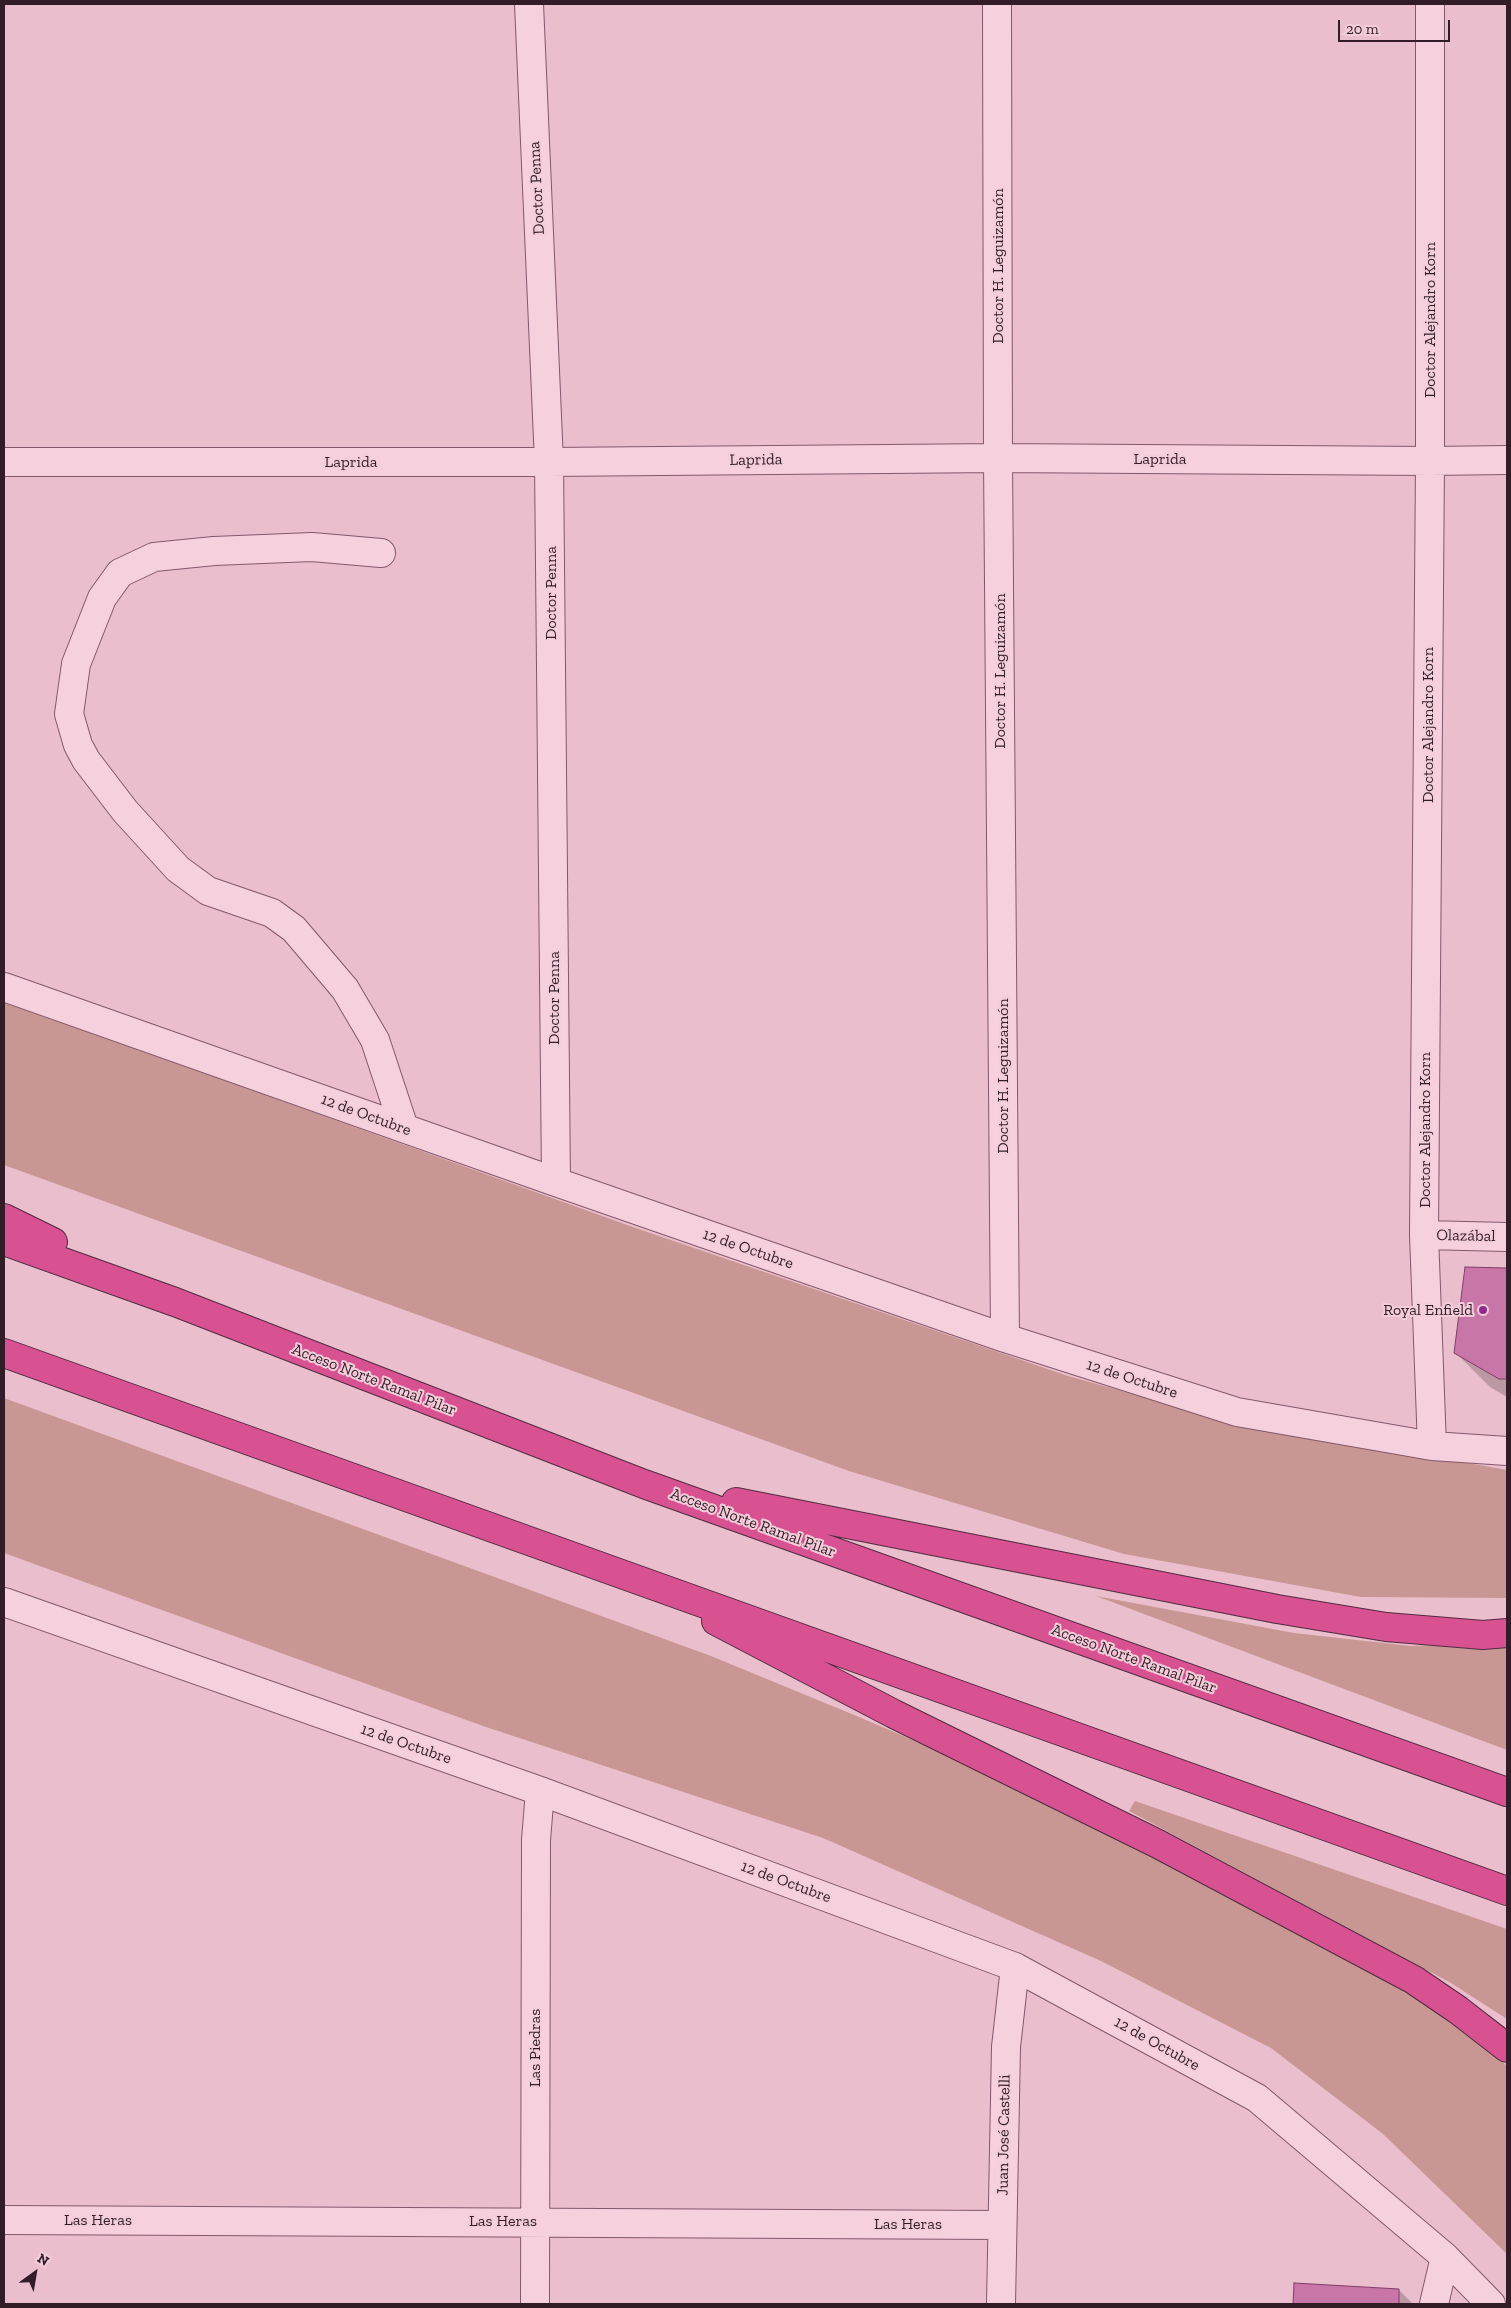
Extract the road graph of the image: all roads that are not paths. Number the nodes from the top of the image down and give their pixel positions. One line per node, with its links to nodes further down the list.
1 (529, 4): 7 (street, Doctor Penna)
2 (997, 4): 4 (street, Doctor H. Leguizamón)
3 (1430, 4): 8 (street, Doctor Alejandro Korn)
4 (998, 458): 7 (street, Laprida); 8 (street, Laprida); 18 (street, Doctor H. Leguizamón)
5 (1507, 460): 8 (street, Laprida)
6 (4, 462): 7 (street, Laprida)
7 (550, 462): 12 (street, Doctor Penna)
8 (1430, 462): 14 (street, Doctor Alejandro Korn)
9 (381, 553): 11 (street)
10 (4, 987): 11 (street, 12 de Octubre)
11 (404, 1128): 12 (street, 12 de Octubre)
12 (556, 1182): 18 (street, 12 de Octubre)
13 (4, 1218): 17 (highway)
14 (1424, 1235): 15 (street, Olazábal); 20 (street, Doctor Alejandro Korn)
15 (1507, 1236)
16 (4, 1241): 17 (highway, Acceso Norte Ramal Pilar)
17 (175, 1302): 22 (highway, Acceso Norte Ramal Pilar)
18 (1005, 1338): 20 (street, 12 de Octubre)
19 (4, 1353): 23 (highway)
20 (1432, 1446): 21 (street, 12 de Octubre)
21 (1507, 1451)
22 (644, 1484): 25 (highway); 27 (highway, Acceso Norte Ramal Pilar)
23 (622, 1572): 28 (highway); 30 (highway)
24 (4, 1602): 26 (street, 12 de Octubre)
25 (1507, 1632)
26 (540, 1791): 29 (street, 12 de Octubre); 32 (street, Las Piedras)
27 (1507, 1792)
28 (1507, 1890)
29 (1015, 1967): 33 (street, Juan José Castelli); 34 (street, 12 de Octubre)
30 (1507, 2048)
31 (4, 2220): 32 (street, Las Heras)
32 (534, 2221): 33 (street, Las Heras); 35 (street, Las Piedras)
33 (1002, 2225): 36 (street, Juan José Castelli)
34 (1445, 2257): 37 (street); 38 (street, 12 de Octubre)
35 (535, 2304)
36 (1001, 2304)
37 (1434, 2304)
38 (1491, 2304)

